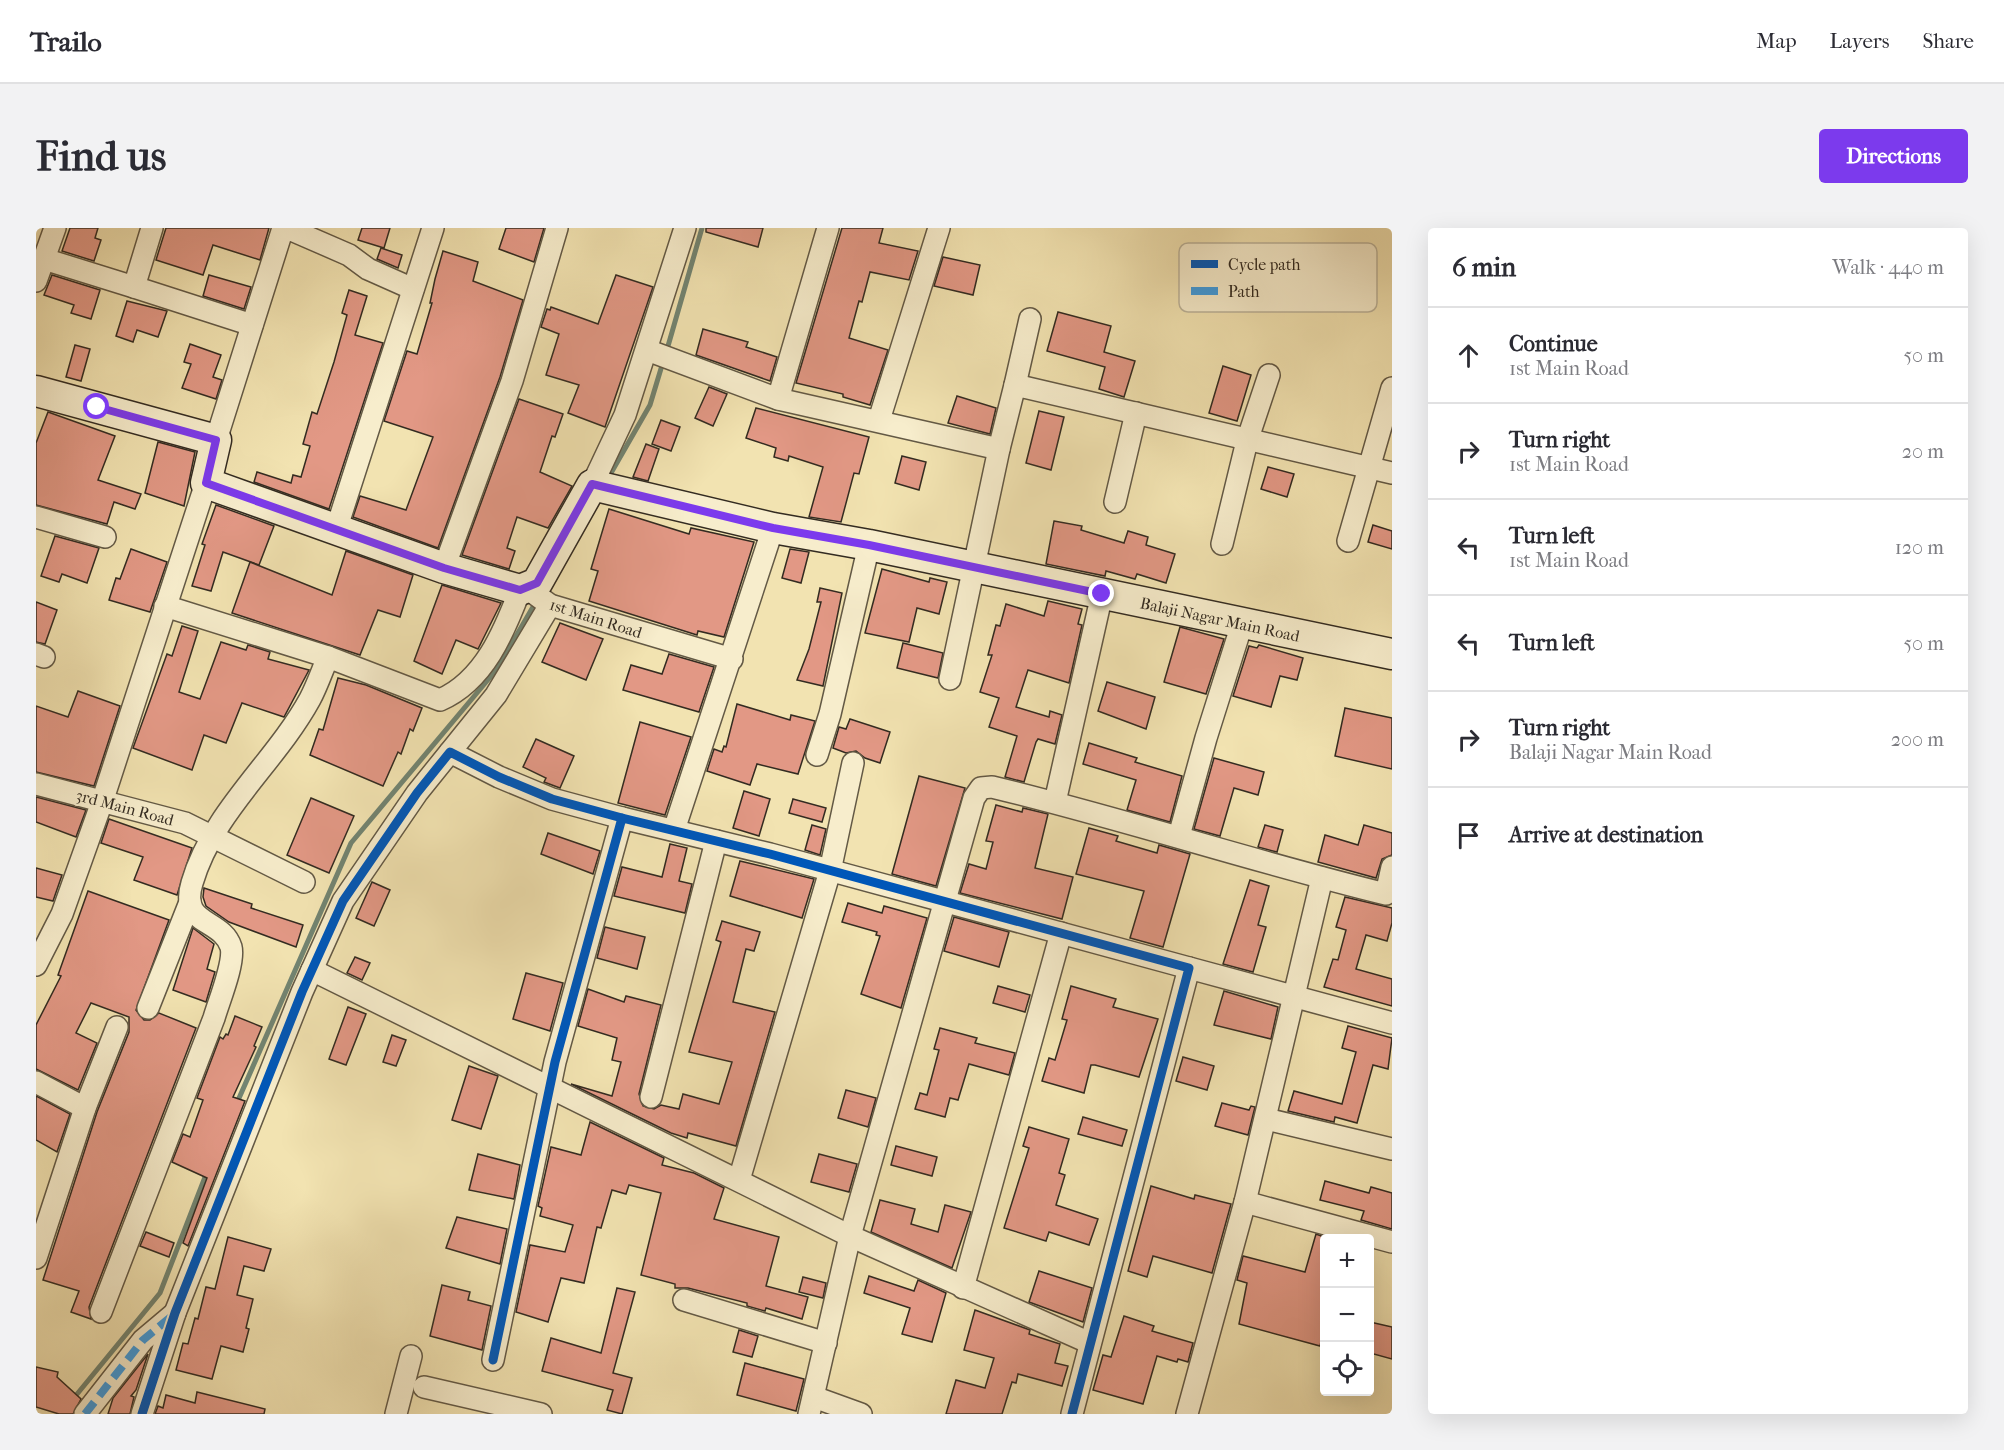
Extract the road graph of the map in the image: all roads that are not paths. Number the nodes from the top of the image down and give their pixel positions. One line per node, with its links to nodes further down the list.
1 (56, 228): 9 (street)
2 (152, 228): 11 (street)
3 (285, 228): 12 (street); 14 (street)
4 (433, 228): 12 (street)
5 (557, 228): 39 (street)
6 (685, 228): 15 (street)
7 (828, 228): 20 (street)
8 (939, 228): 22 (street)
9 (44, 259): 10 (street); 11 (street)
10 (36, 281)
11 (134, 287): 14 (street)
12 (413, 289): 33 (street)
13 (1030, 319): 17 (street)
14 (252, 325): 23 (street)
15 (658, 354): 20 (street); 29 (street)
16 (1269, 375): 24 (street)
17 (1015, 386): 21 (street); 25 (street)
18 (1392, 388): 26 (street)
19 (36, 391): 23 (main road)
20 (778, 399): 22 (street)
21 (1136, 413): 24 (street); 30 (street)
22 (879, 420): 25 (street)
23 (216, 440): 28 (main road)
24 (1248, 441): 26 (street); 36 (street)
25 (999, 449): 38 (street)
26 (1366, 468): 27 (street); 35 (street)
27 (1392, 473)
28 (206, 483): 33 (main road, 1st Main Road); 42 (street)
29 (600, 487): 32 (main road, Balaji Nagar Main Road); 41 (main road)
30 (1114, 502)
31 (36, 518): 34 (street)
32 (773, 528): 37 (main road, Balaji Nagar Main Road); 46 (street)
33 (336, 530): 39 (main road, 1st Main Road)
34 (105, 537)
35 (1348, 541)
36 (1222, 544)
37 (869, 545): 38 (main road, Balaji Nagar Main Road); 49 (street)
38 (975, 566): 40 (main road, Balaji Nagar Main Road); 47 (street)
39 (444, 568): 41 (main road, 1st Main Road)
40 (1102, 594): 43 (main road, Balaji Nagar Main Road); 53 (street)
41 (535, 596): 45 (street); 46 (street, 1st Main Road); 48 (street)
42 (165, 606): 45 (street); 52 (street)
43 (1242, 624): 44 (main road, Balaji Nagar Main Road); 57 (street)
44 (1392, 654)
45 (328, 657): 56 (street)
46 (732, 659): 55 (street)
47 (950, 679)
48 (450, 752): 54 (street); 69 (street)
49 (817, 755)
50 (853, 763): 60 (street)
51 (36, 784): 52 (street, 3rd Main Road)
52 (103, 800): 56 (street, 3rd Main Road); 67 (street)
53 (1055, 802): 57 (street); 65 (street)
54 (622, 818): 55 (street); 75 (street)
55 (674, 831): 58 (street)
56 (212, 834): 62 (street, 3rd Main Road); 64 (street)
57 (1179, 836): 61 (street)
58 (716, 841): 60 (street); 76 (street)
59 (1392, 867): 63 (street)
60 (830, 871): 65 (street); 80 (street)
61 (1322, 878): 63 (street); 70 (street)
62 (303, 882)
63 (1389, 895)
64 (190, 902): 71 (street); 87 (street)
65 (944, 902): 66 (street); 82 (street)
66 (1061, 933): 68 (street); 85 (street)
67 (36, 964)
68 (1189, 968): 70 (street); 90 (street)
69 (312, 970): 75 (street); 88 (street)
70 (1294, 998): 72 (street); 78 (street)
71 (148, 1008)
72 (1392, 1023)
73 (117, 1027): 77 (street)
74 (36, 1082): 77 (street)
75 (550, 1090): 80 (street); 92 (street)
76 (651, 1097)
77 (85, 1108): 84 (street)
78 (1266, 1119): 79 (street); 81 (street)
79 (1392, 1149)
80 (739, 1180): 82 (street)
81 (1245, 1202): 83 (street); 101 (street)
82 (850, 1236): 85 (street); 89 (street)
83 (1392, 1242)
84 (36, 1258)
85 (963, 1288): 90 (street)
86 (684, 1300): 89 (street)
87 (101, 1312)
88 (175, 1313): 95 (street); 96 (street)
89 (826, 1343): 94 (street)
90 (1090, 1343): 100 (street)
91 (411, 1356): 97 (street)
92 (493, 1360)
93 (424, 1387): 98 (street)
94 (811, 1406): 99 (street)
95 (85, 1414)
96 (142, 1414)
97 (396, 1414)
98 (540, 1414)
99 (861, 1414)
100 (1072, 1414)
101 (1187, 1414)

